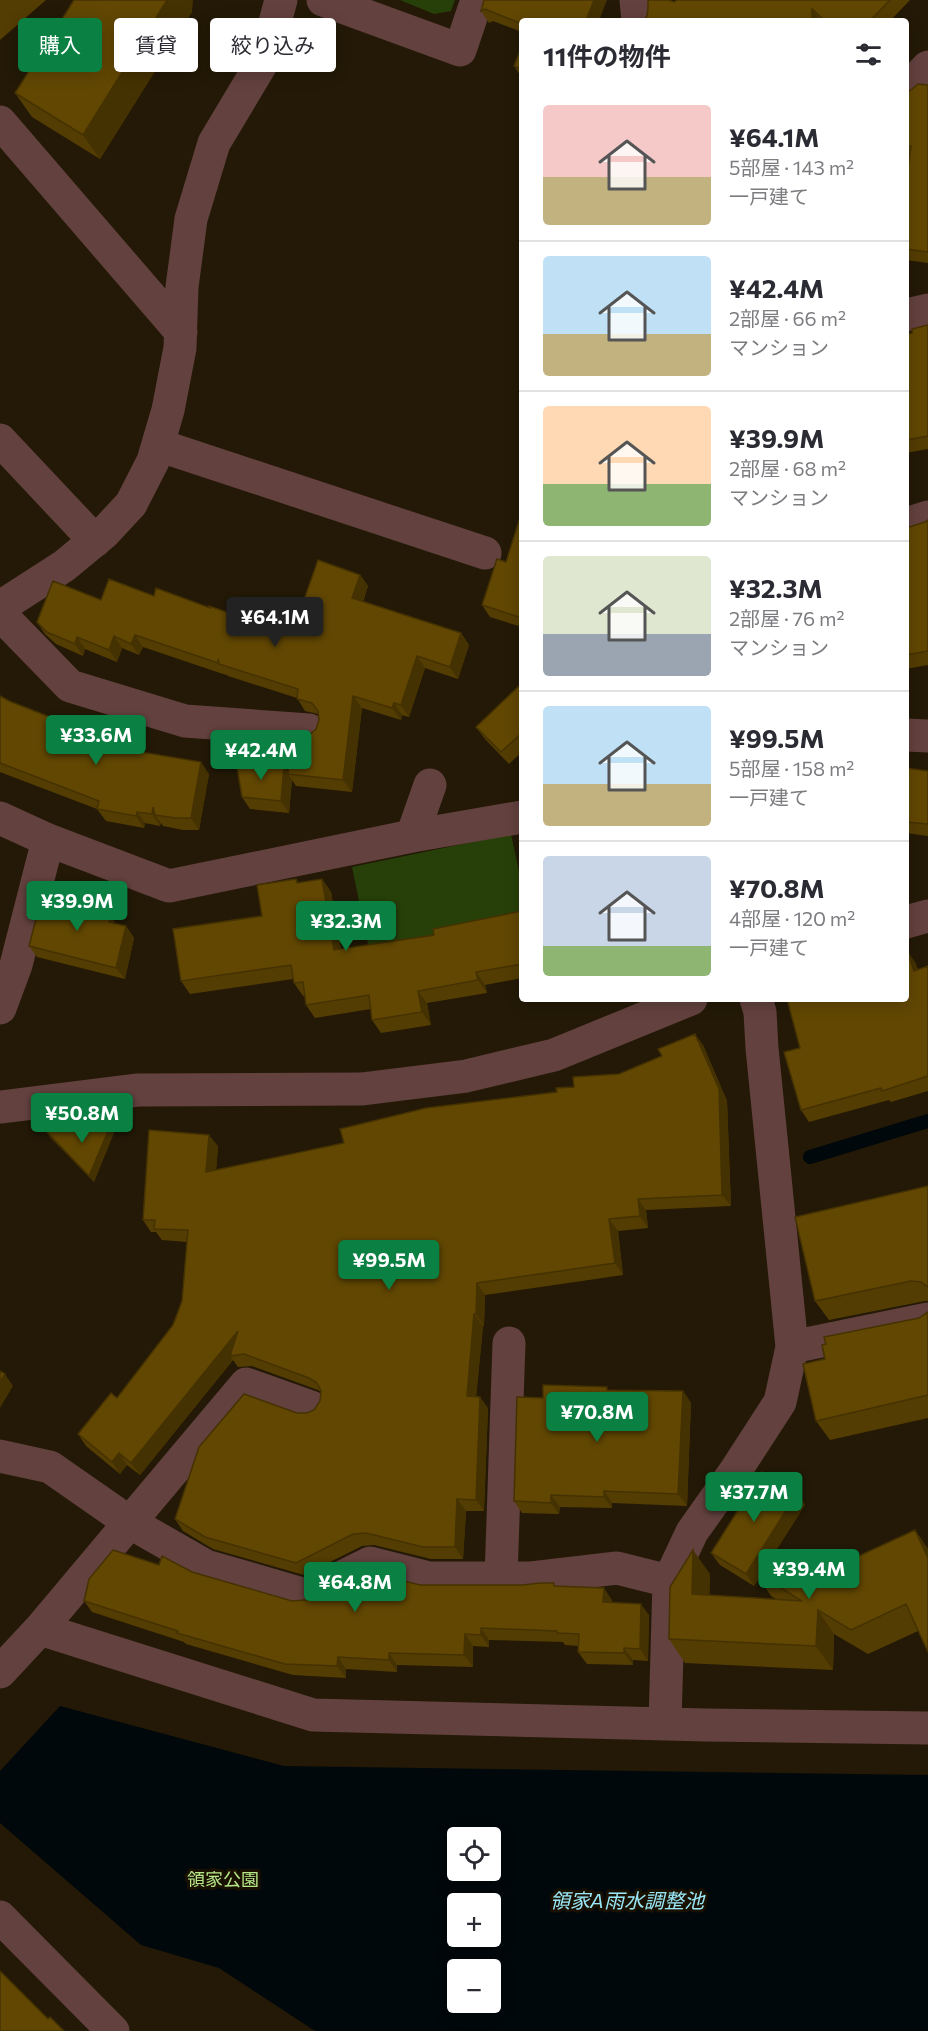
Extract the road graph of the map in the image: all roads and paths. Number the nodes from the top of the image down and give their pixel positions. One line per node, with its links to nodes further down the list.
1 (281, 0): 11 (street)
2 (323, 0): 3 (street)
3 (477, 0)
4 (636, 0): 5 (street)
5 (639, 18)
6 (928, 67): 7 (street)
7 (909, 87)
8 (3, 130): 11 (street)
9 (928, 310): 10 (street)
10 (909, 314)
11 (181, 332): 13 (street)
12 (0, 440): 16 (street)
13 (158, 446): 16 (street); 17 (street)
14 (928, 517): 15 (street)
15 (909, 523)
16 (95, 541): 18 (street)
17 (485, 553)
18 (0, 608)
19 (0, 614): 20 (street)
20 (309, 730)
21 (909, 735): 22 (street)
22 (928, 736)
23 (430, 785): 26 (street)
24 (0, 818): 27 (street)
25 (519, 818): 26 (street)
26 (412, 836): 27 (street)
27 (48, 840): 32 (street)
28 (928, 916): 29 (street)
29 (909, 921)
30 (684, 1002): 33 (street)
31 (757, 1002): 36 (street)
32 (0, 1008)
33 (0, 1107)
34 (928, 1319): 36 (street)
35 (509, 1343): 40 (street)
36 (792, 1347): 41 (street)
37 (311, 1407): 39 (street)
38 (0, 1456): 39 (street)
39 (129, 1522): 40 (street); 42 (street)
40 (501, 1578): 41 (street)
41 (669, 1581): 44 (street)
42 (40, 1629): 43 (street); 44 (street)
43 (0, 1672)
44 (665, 1723): 45 (street)
45 (928, 1728)
46 (0, 1917): 47 (street)
47 (113, 2031)

